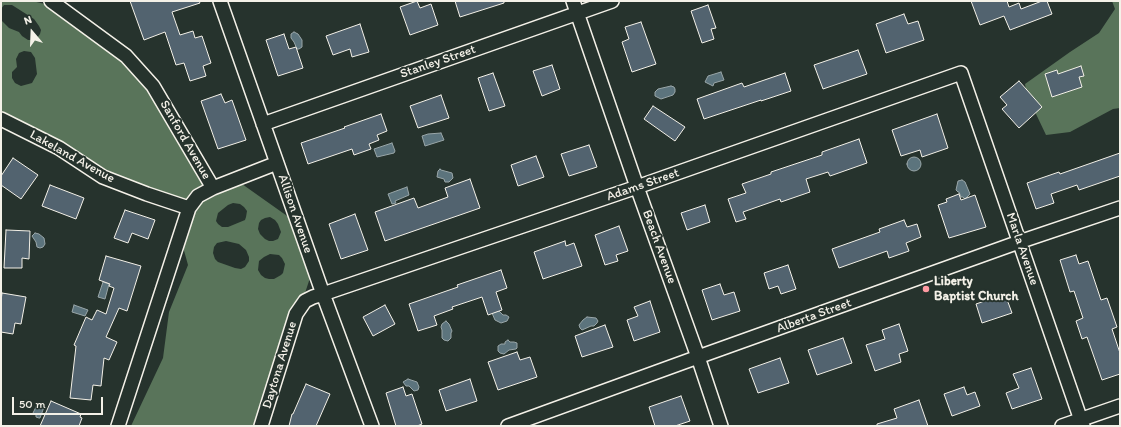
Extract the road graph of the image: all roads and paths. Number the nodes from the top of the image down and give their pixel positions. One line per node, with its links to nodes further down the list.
1 (51, 1): 10 (street, Sanford Avenue)
2 (220, 1): 7 (street, Allison Avenue)
3 (612, 1): 4 (street, Stanley Street)
4 (575, 7): 7 (street, Stanley Street); 9 (street, Beach Avenue)
5 (961, 72): 9 (street, Adams Street); 13 (street, Marla Avenue)
6 (1, 119): 11 (street, Lakeland Avenue)
7 (263, 124): 8 (street, Allison Avenue)
8 (277, 163): 10 (street); 14 (street, Allison Avenue)
9 (637, 187): 14 (street, Adams Street); 15 (street, Beach Avenue)
10 (213, 188): 11 (street, Sanford Avenue)
11 (189, 208): 18 (street, Sanford Avenue)
12 (1120, 208): 13 (street, Alberta Street)
13 (1020, 242): 15 (street, Alberta Street); 17 (street, Marla Avenue)
14 (323, 294): 19 (street, Daytona Avenue); 20 (street, Allison Avenue)
15 (698, 357): 21 (street, Alberta Street); 22 (street, Beach Avenue)
16 (1120, 406): 17 (street)
17 (1082, 423): 23 (street)
18 (118, 426)
19 (261, 426)
20 (372, 426)
21 (508, 426)
22 (721, 426)
23 (1062, 426)

